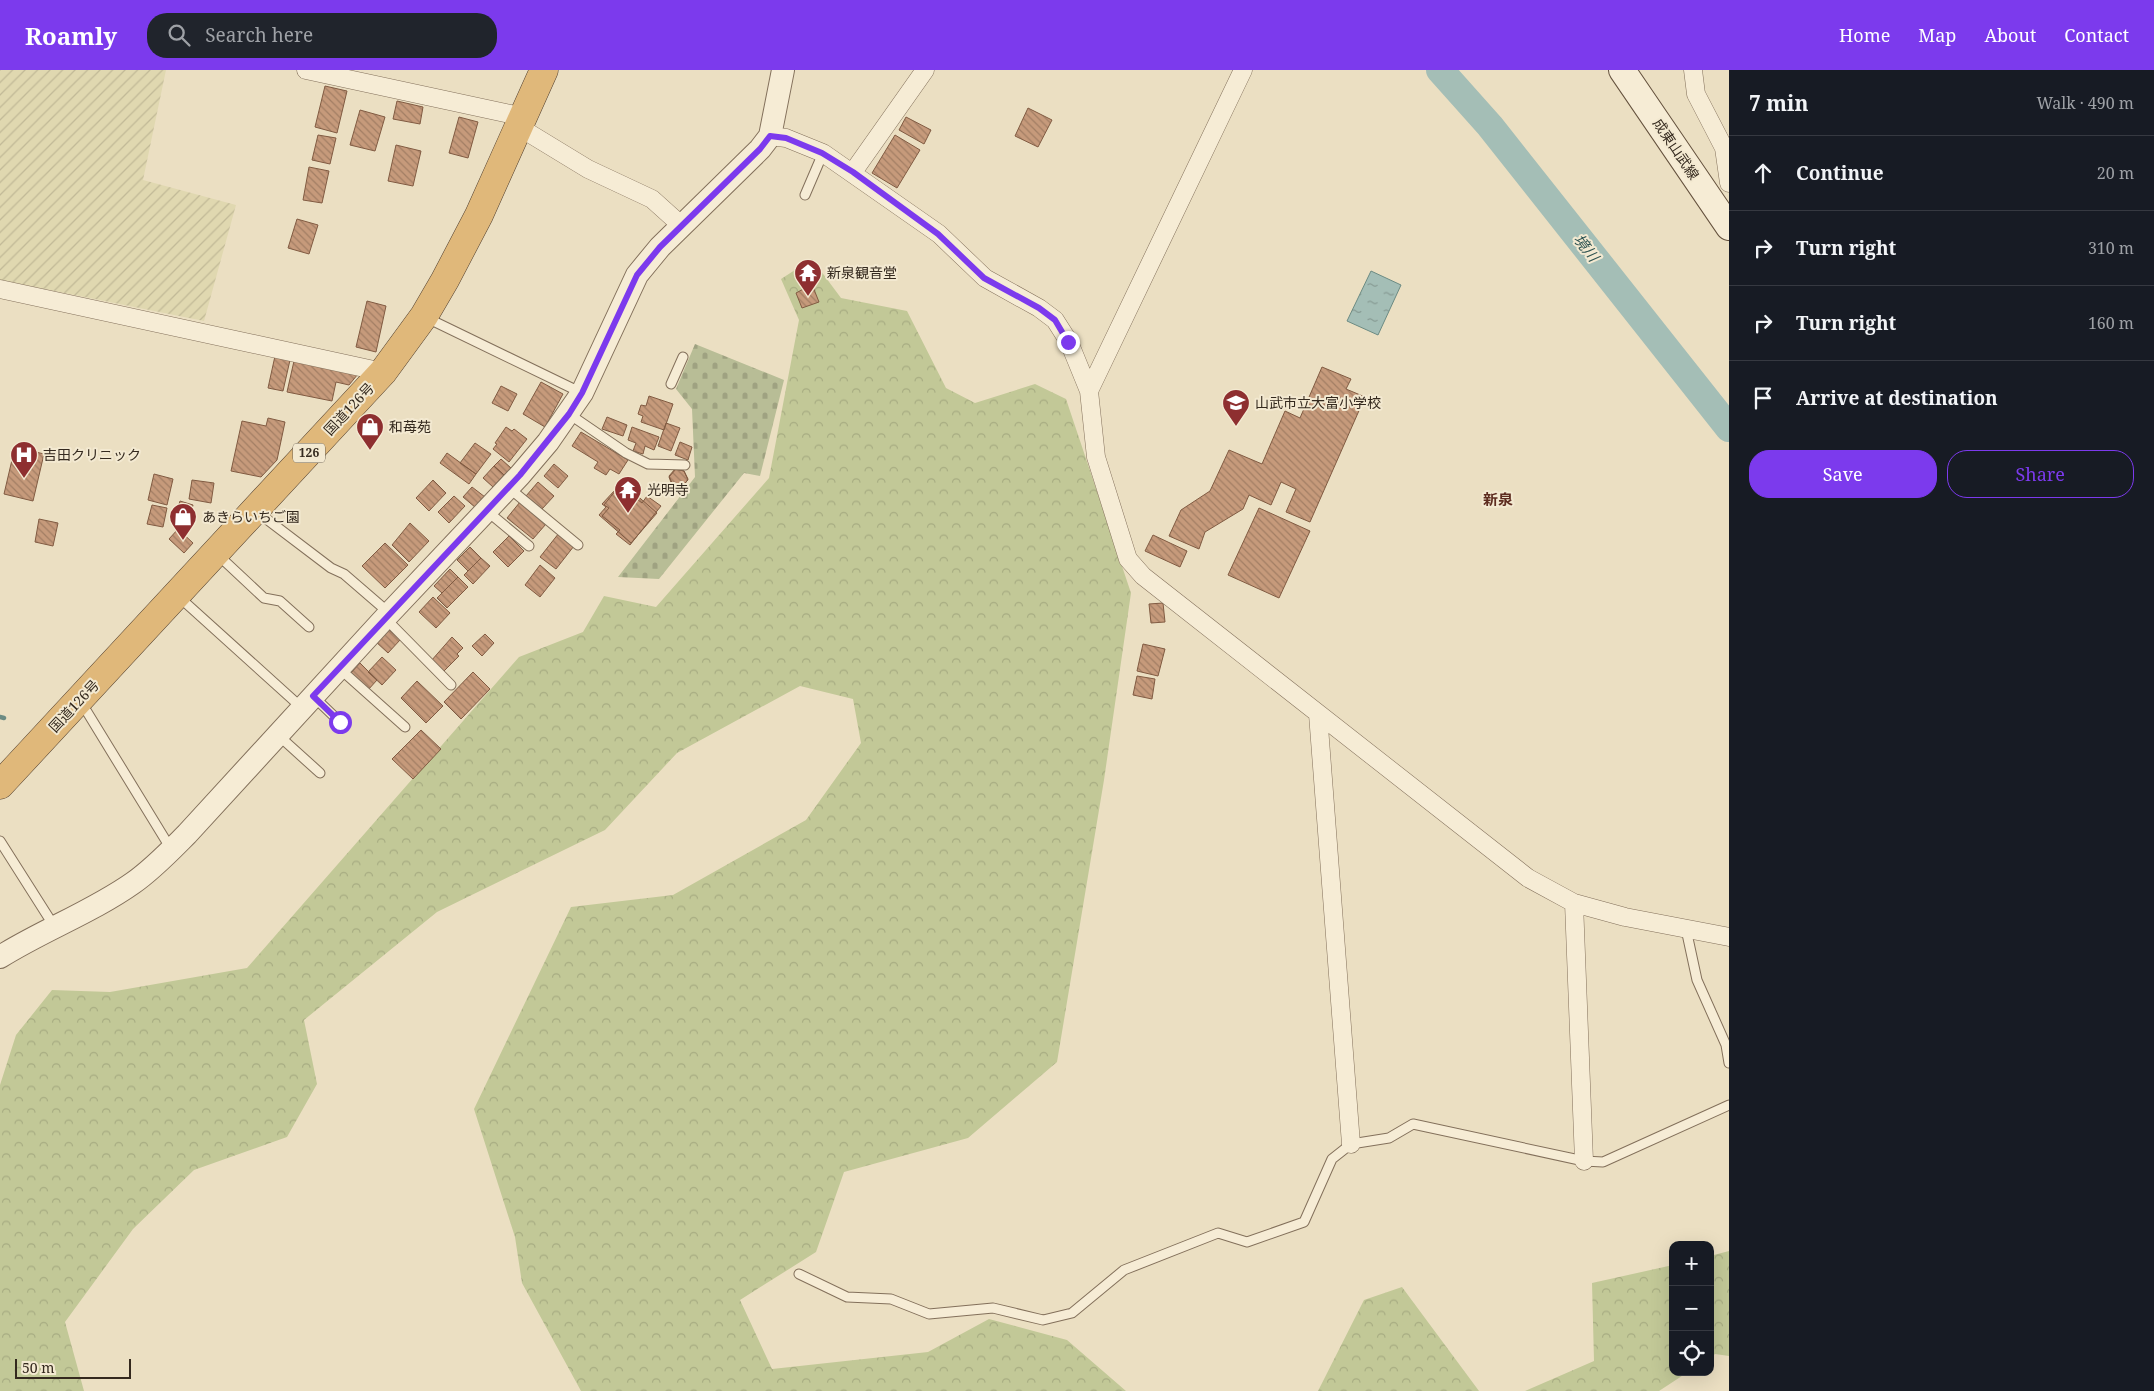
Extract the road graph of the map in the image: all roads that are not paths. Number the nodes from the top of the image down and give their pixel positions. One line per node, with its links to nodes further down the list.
1 (306, 70): 8 (street)
2 (544, 70): 8 (highway, 国道126号 / 126)
3 (783, 70): 9 (street)
4 (924, 70): 11 (street)
5 (1243, 70): 21 (street)
6 (1622, 70): 15 (main road, 成東山武線)
7 (1693, 70): 12 (street)
8 (521, 122): 14 (street); 17 (highway, 国道126号 / 126)
9 (770, 136): 10 (street); 14 (street)
10 (822, 153): 11 (street); 13 (lane)
11 (853, 172): 21 (street)
12 (1729, 183)
13 (805, 195)
14 (682, 226): 22 (street)
15 (1729, 226)
16 (0, 288): 19 (street)
17 (424, 316): 19 (highway, 国道126号 / 126); 22 (lane)
18 (683, 357): 20 (lane)
19 (383, 372): 27 (highway, 国道126号 / 126)
20 (671, 384)
21 (1089, 391): 38 (street)
22 (582, 393): 23 (street)
23 (569, 414): 24 (lane); 25 (street)
24 (685, 465)
25 (508, 488): 26 (street); 28 (lane)
26 (487, 510): 29 (lane); 32 (street)
27 (256, 511): 30 (highway, 国道126号 / 126); 32 (lane)
28 (578, 545)
29 (529, 546)
30 (216, 554): 31 (highway, 国道126号 / 126); 33 (lane)
31 (177, 596): 36 (highway, 国道126号 / 126); 37 (lane)
32 (387, 616): 34 (street); 35 (lane)
33 (309, 628)
34 (339, 668): 37 (street); 40 (lane)
35 (451, 685)
36 (79, 700): 43 (highway, 国道126号 / 126); 45 (lane)
37 (308, 702): 39 (lane); 41 (street)
38 (1318, 714): 46 (street); 53 (street)
39 (340, 722)
40 (405, 727)
41 (278, 734): 42 (lane); 45 (street)
42 (320, 773)
43 (0, 785)
44 (0, 841): 47 (lane)
45 (172, 849): 47 (street)
46 (1574, 903): 48 (street); 54 (street)
47 (54, 926): 50 (street)
48 (1686, 929): 49 (street); 51 (lane)
49 (1729, 937)
50 (0, 957)
51 (1729, 1063)
52 (1729, 1105): 54 (lane)
53 (1351, 1144): 54 (lane); 55 (lane)
54 (1584, 1161)
55 (799, 1274)

